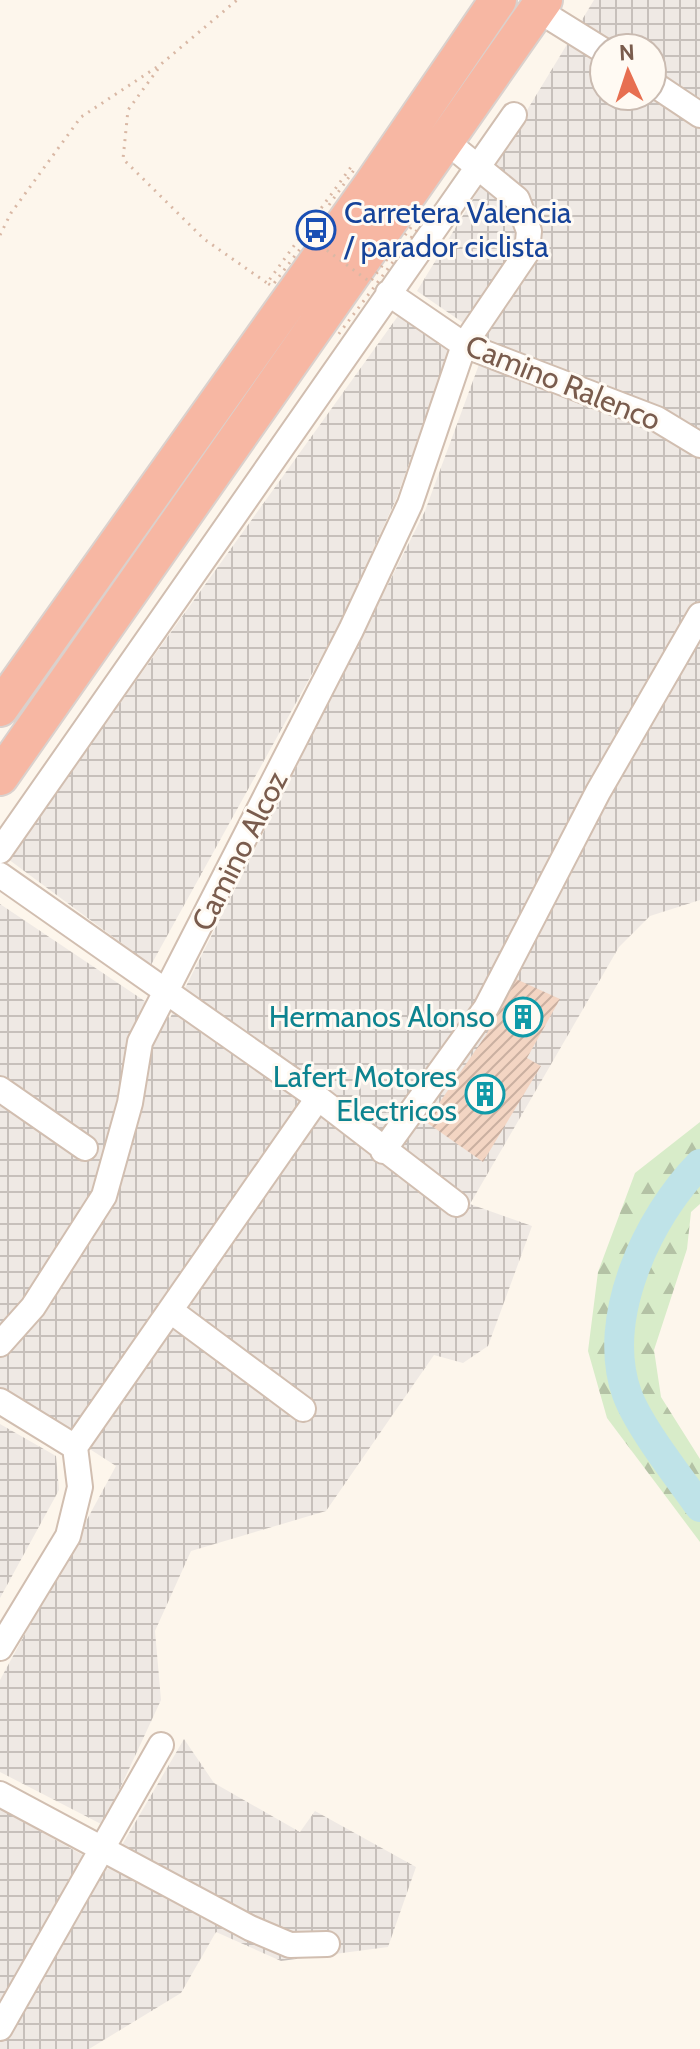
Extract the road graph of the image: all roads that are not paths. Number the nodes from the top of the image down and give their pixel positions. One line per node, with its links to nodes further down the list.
1 (498, 0): 13 (highway)
2 (541, 5): 3 (street); 7 (highway)
3 (588, 39)
4 (668, 94): 6 (street)
5 (514, 115): 8 (street)
6 (700, 115)
7 (447, 142): 8 (street, Camino Alcoz); 14 (highway)
8 (478, 166): 9 (street); 10 (street, Camino Alcoz)
9 (388, 293): 10 (street, Camino Ralenco); 15 (street)
10 (464, 345): 11 (street, Camino Ralenco); 17 (street, Camino Alcoz)
11 (700, 445)
12 (700, 615): 21 (street)
13 (0, 708)
14 (0, 777)
15 (0, 851)
16 (0, 875): 17 (street)
17 (168, 993): 19 (street); 24 (street, Camino Alcoz)
18 (0, 1089): 20 (street)
19 (318, 1098): 21 (street); 23 (street)
20 (85, 1148)
21 (383, 1151): 22 (street)
22 (456, 1204)
23 (171, 1311): 26 (street); 27 (street)
24 (0, 1344)
25 (0, 1401): 27 (street)
26 (303, 1409)
27 (75, 1447): 28 (street)
28 (0, 1648)
29 (161, 1745): 31 (street)
30 (0, 1794): 31 (street)
31 (102, 1851): 32 (street); 33 (street)
32 (327, 1944)
33 (0, 2028)

